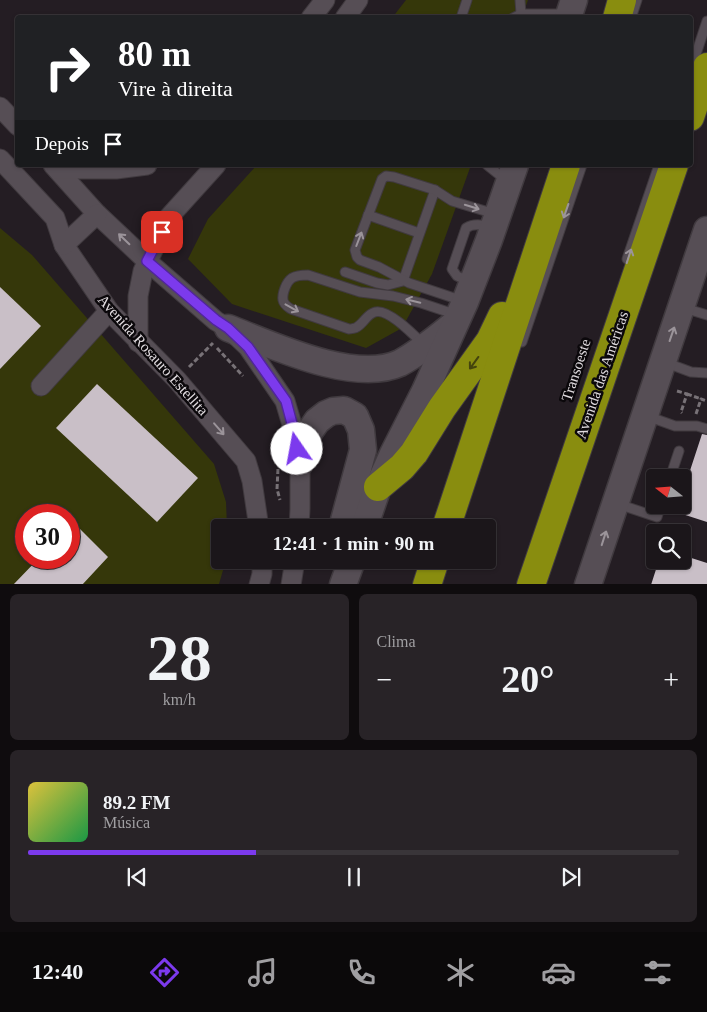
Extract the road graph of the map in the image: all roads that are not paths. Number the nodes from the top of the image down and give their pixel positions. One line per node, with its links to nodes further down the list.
1 (325, 0): 8 (street)
2 (358, 0): 9 (street)
3 (467, 0): 10 (lane)
4 (520, 0): 11 (lane)
5 (622, 0): 13 (highway)
6 (637, 0): 14 (lane)
7 (569, 8): 12 (lane)
8 (313, 15)
9 (347, 15)
10 (462, 15)
11 (517, 15)
12 (524, 15)
13 (617, 15)
14 (632, 15)
15 (707, 21): 16 (lane)
16 (693, 63)
17 (707, 67): 19 (highway)
18 (0, 107): 20 (street)
19 (693, 108)
20 (15, 123)
21 (0, 159): 38 (street, Avenida Rosauro Estellita)
22 (55, 167): 23 (street); 32 (street)
23 (132, 167)
24 (214, 167): 40 (street)
25 (493, 167): 30 (lane)
26 (565, 167): 35 (highway)
27 (581, 167): 51 (lane, one-way to 51)
28 (658, 167): 41 (lane, one-way to 28)
29 (673, 167): 70 (highway, Avenida das Américas)
30 (512, 174): 34 (main road)
31 (435, 190): 33 (lane); 34 (lane, one-way to 34); 37 (lane)
32 (98, 214): 38 (street); 40 (street, one-way to 32)
33 (368, 215): 37 (lane); 43 (lane, one-way to 33)
34 (496, 221): 44 (main road)
35 (545, 228): 60 (highway, one-way to 60); 69 (highway)
36 (707, 230): 39 (main road)
37 (419, 233): 43 (lane)
38 (64, 245): 46 (street, Avenida Rosauro Estellita)
39 (702, 257): 45 (main road)
40 (147, 261): 48 (street); 49 (street)
41 (625, 268)
42 (345, 272): 43 (lane)
43 (403, 280): 44 (lane)
44 (463, 306): 50 (main road); 50 (lane, one-way to 50); 60 (main road)
45 (681, 307): 47 (lane); 52 (main road, one-way to 45)
46 (109, 311): 49 (street, Avenida Rosauro Estellita); 54 (street)
47 (707, 315)
48 (220, 336): 50 (main road); 58 (street)
49 (138, 342): 65 (street, Avenida Rosauro Estellita, one-way to 65)
50 (426, 347)
51 (519, 351)
52 (662, 361): 53 (lane); 55 (main road)
53 (707, 373)
54 (42, 386)
55 (644, 415): 56 (lane); 61 (main road)
56 (707, 429)
57 (679, 451): 59 (lane)
58 (289, 463): 66 (street); 67 (main road)
59 (673, 469)
60 (378, 487): 68 (main road)
61 (615, 503): 62 (lane); 83 (main road, one-way to 61)
62 (646, 513)
63 (648, 514): 64 (lane)
64 (658, 514)
65 (258, 519)
66 (299, 519)
67 (344, 519)
68 (367, 519)
69 (449, 519)
70 (546, 538): 81 (highway, Avenida das Américas); 82 (highway)
71 (262, 569): 76 (street)
72 (294, 569): 77 (street)
73 (333, 569): 78 (main road)
74 (349, 569): 79 (main road)
75 (432, 569): 80 (highway)
76 (259, 584)
77 (291, 584)
78 (334, 584)
79 (343, 584)
80 (427, 584)
81 (531, 584)
82 (549, 584)
83 (588, 584)

